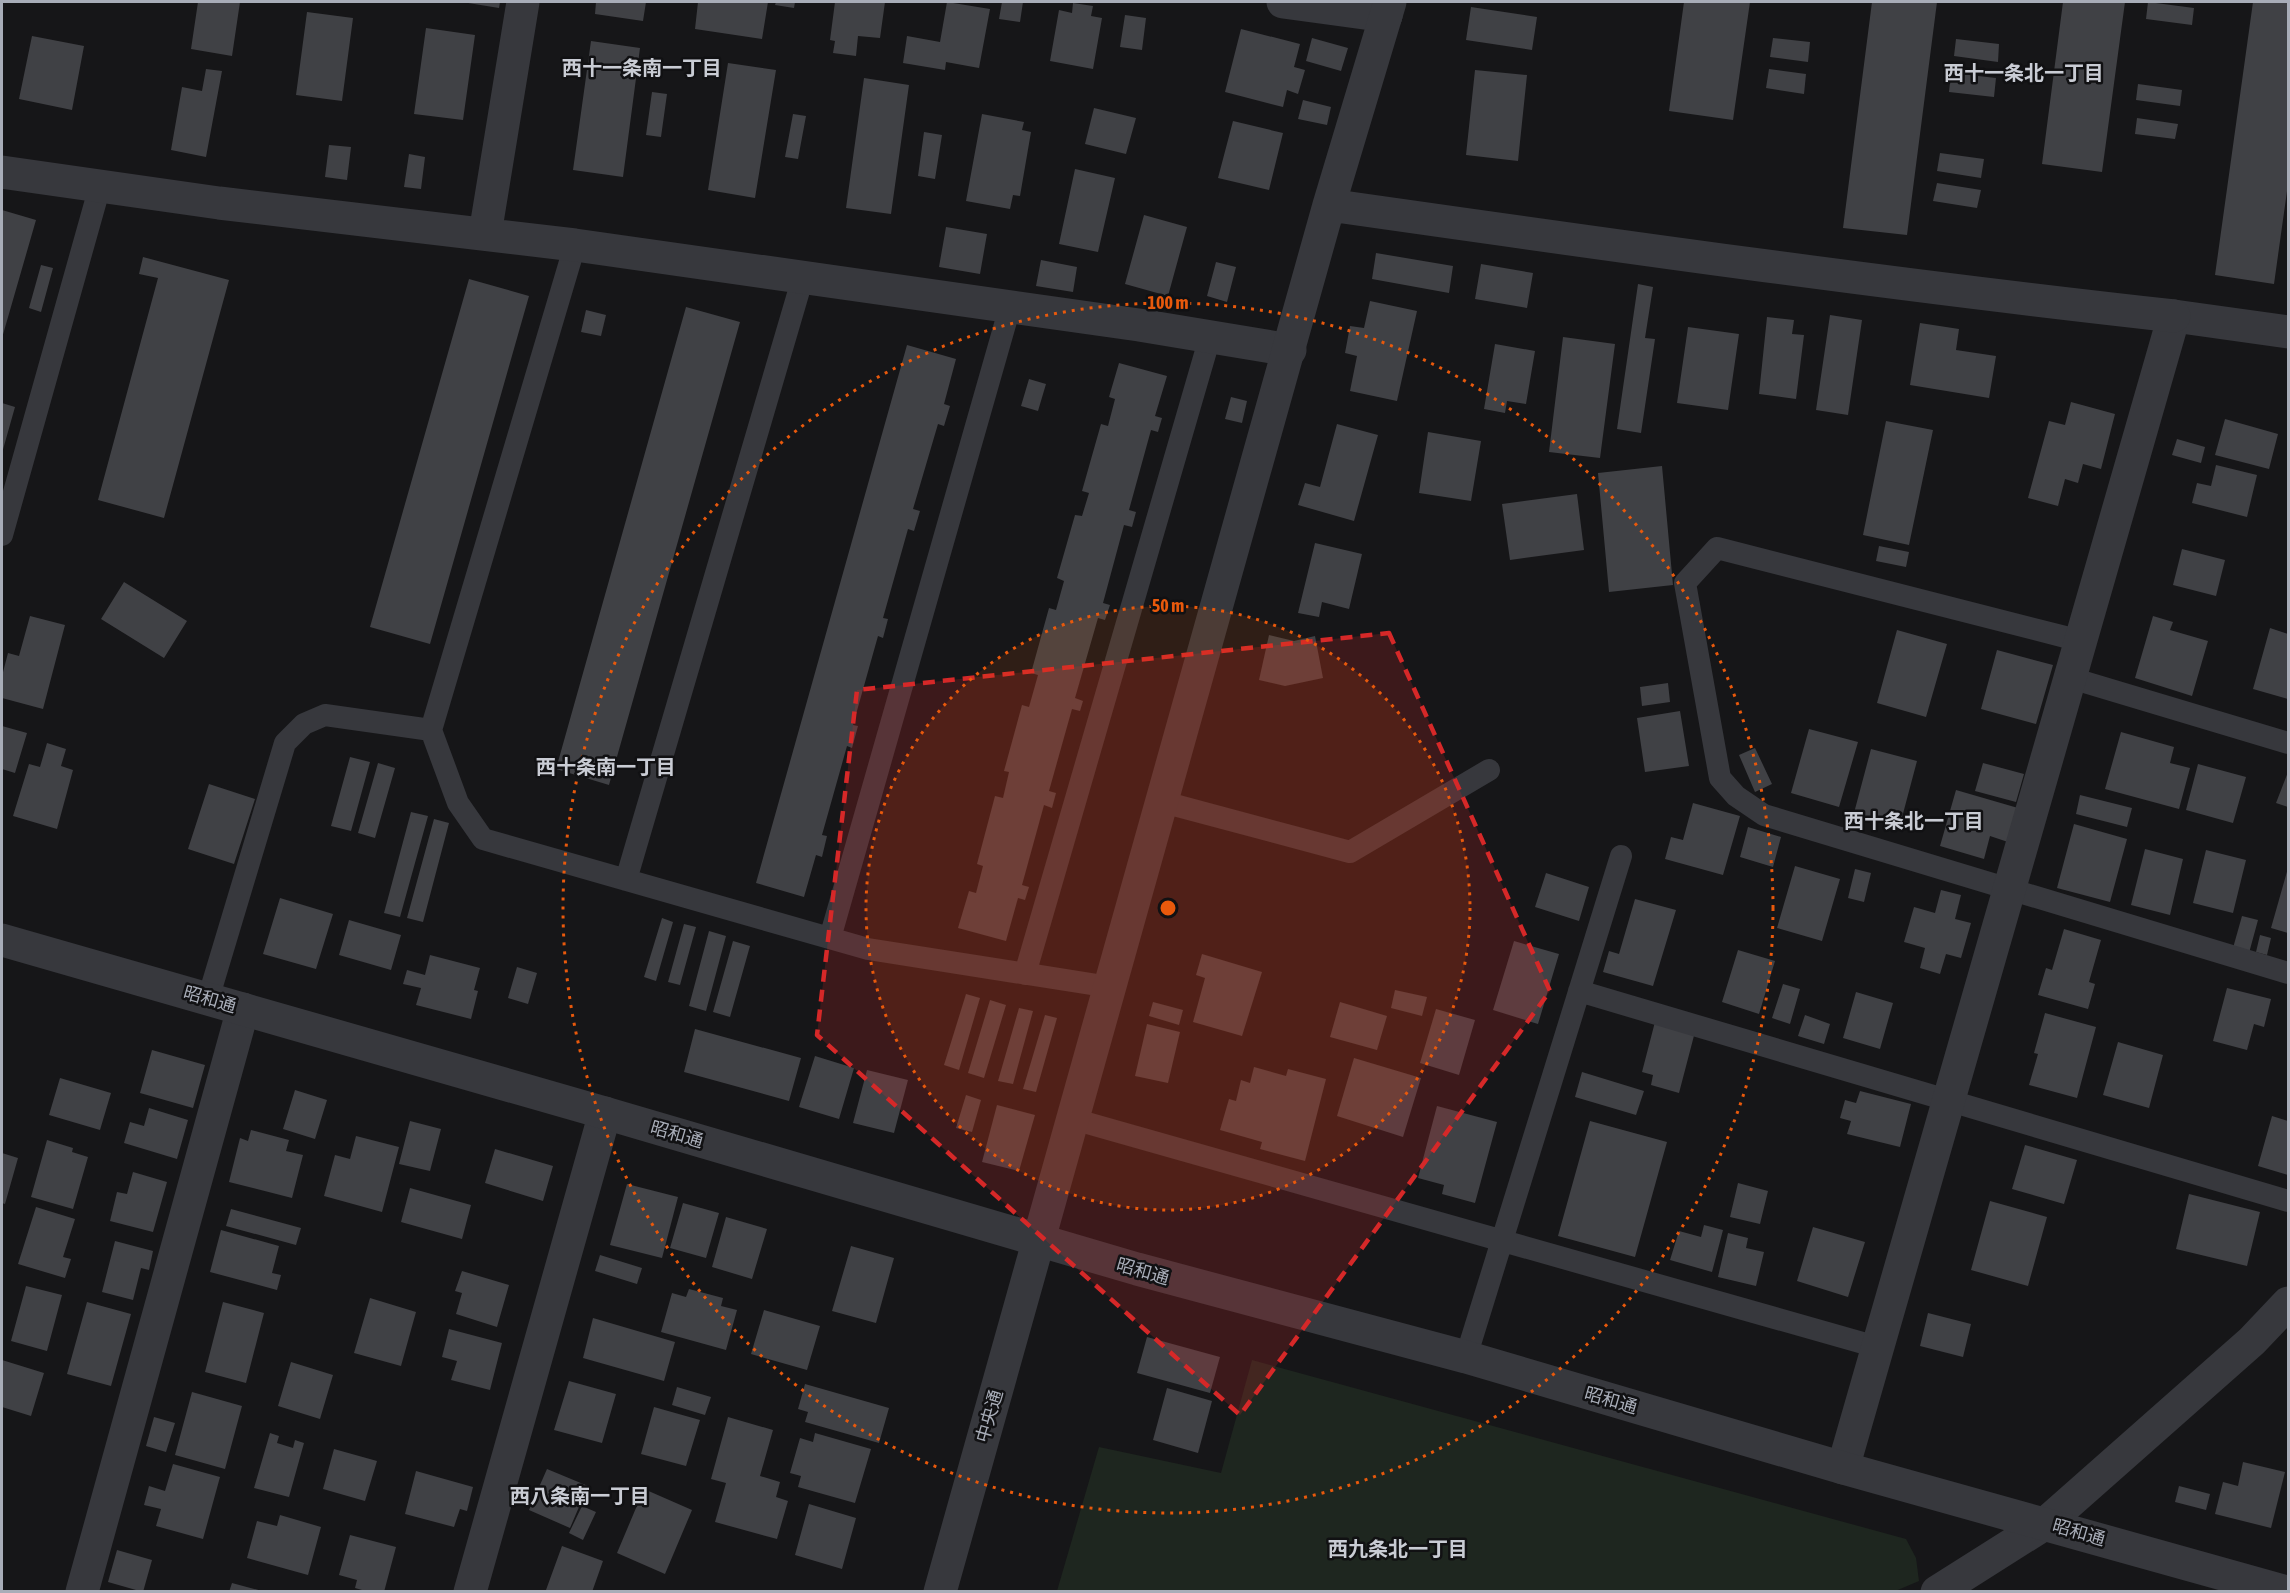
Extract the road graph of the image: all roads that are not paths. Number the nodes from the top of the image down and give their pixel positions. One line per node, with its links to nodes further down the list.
1 (523, 2): 7 (street)
2 (1283, 2): 3 (street)
3 (1388, 9): 6 (street, 中央通)
4 (2, 172): 5 (street)
5 (100, 186): 7 (street); 15 (lane)
6 (1329, 205): 11 (street); 14 (street, 中央通)
7 (485, 234): 8 (street)
8 (575, 245): 9 (street); 18 (lane)
9 (803, 278): 10 (street); 23 (lane)
10 (1010, 307): 13 (street); 25 (lane)
11 (2174, 316): 12 (street); 16 (street)
12 (2289, 332)
13 (1210, 337): 14 (street); 27 (lane)
14 (1290, 350): 21 (street, 中央通)
15 (2, 535)
16 (2081, 641): 17 (street); 24 (lane)
17 (2071, 678): 19 (lane); 24 (street)
18 (431, 730): 23 (lane); 31 (lane)
19 (2289, 743)
20 (1489, 770): 21 (lane)
21 (1163, 802): 29 (street, 中央通)
22 (1620, 856): 30 (lane)
23 (626, 880): 25 (lane)
24 (2009, 890): 28 (lane); 33 (street)
25 (830, 938): 27 (lane)
26 (2, 940): 31 (street, 昭和通)
27 (1025, 974): 29 (lane)
28 (2289, 974)
29 (1110, 987): 35 (street, 中央通)
30 (1579, 991): 33 (lane); 37 (lane)
31 (208, 999): 32 (street, 昭和通)
32 (243, 1009): 34 (street, 昭和通); 44 (street)
33 (1949, 1100): 36 (lane); 40 (street)
34 (605, 1113): 38 (street, 昭和通); 45 (street)
35 (1073, 1119): 37 (lane); 38 (street, 中央通)
36 (2289, 1201)
37 (1502, 1240): 40 (lane); 41 (lane)
38 (1039, 1241): 41 (street, 昭和通); 46 (street, 中央通)
39 (2289, 1303): 43 (street)
40 (1877, 1347): 42 (street)
41 (1466, 1358): 42 (street, 昭和通)
42 (1843, 1468): 43 (street, 昭和通)
43 (2046, 1523): 47 (street); 48 (street, 昭和通)
44 (82, 1592)
45 (470, 1592)
46 (940, 1592)
47 (1937, 1592)
48 (2287, 1592)

